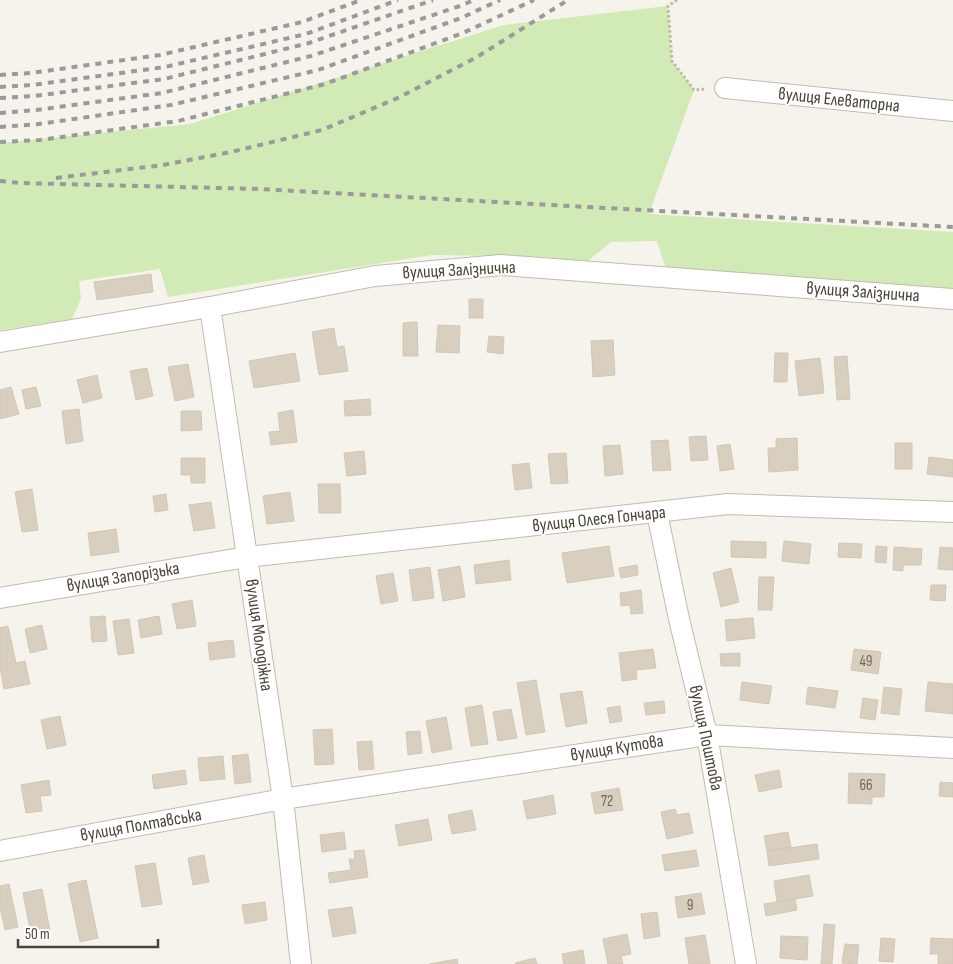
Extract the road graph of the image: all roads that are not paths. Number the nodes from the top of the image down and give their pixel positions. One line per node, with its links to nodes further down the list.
1 (726, 88): 2 (street, вулиця Елеваторна)
2 (953, 111)
3 (953, 299): 4 (street, вулиця Залізнична)
4 (210, 307): 5 (street, вулиця Залізнична); 8 (street, вулиця Молодіжна)
5 (0, 342)
6 (953, 512): 7 (street, вулиця Олеся Гончара)
7 (658, 513): 8 (street, вулиця Олеся Гончара); 10 (street, вулиця Поштова)
8 (247, 557): 9 (street, вулиця Запорізька); 12 (street, вулиця Молодіжна)
9 (0, 598)
10 (708, 735): 11 (street, вулиця Кутова); 12 (street, вулиця Кутова); 15 (street, вулиця Поштова)
11 (953, 748)
12 (283, 799): 13 (street, вулиця Полтавська); 14 (street, вулиця Молодіжна)
13 (0, 851)
14 (302, 964)
15 (746, 964)

